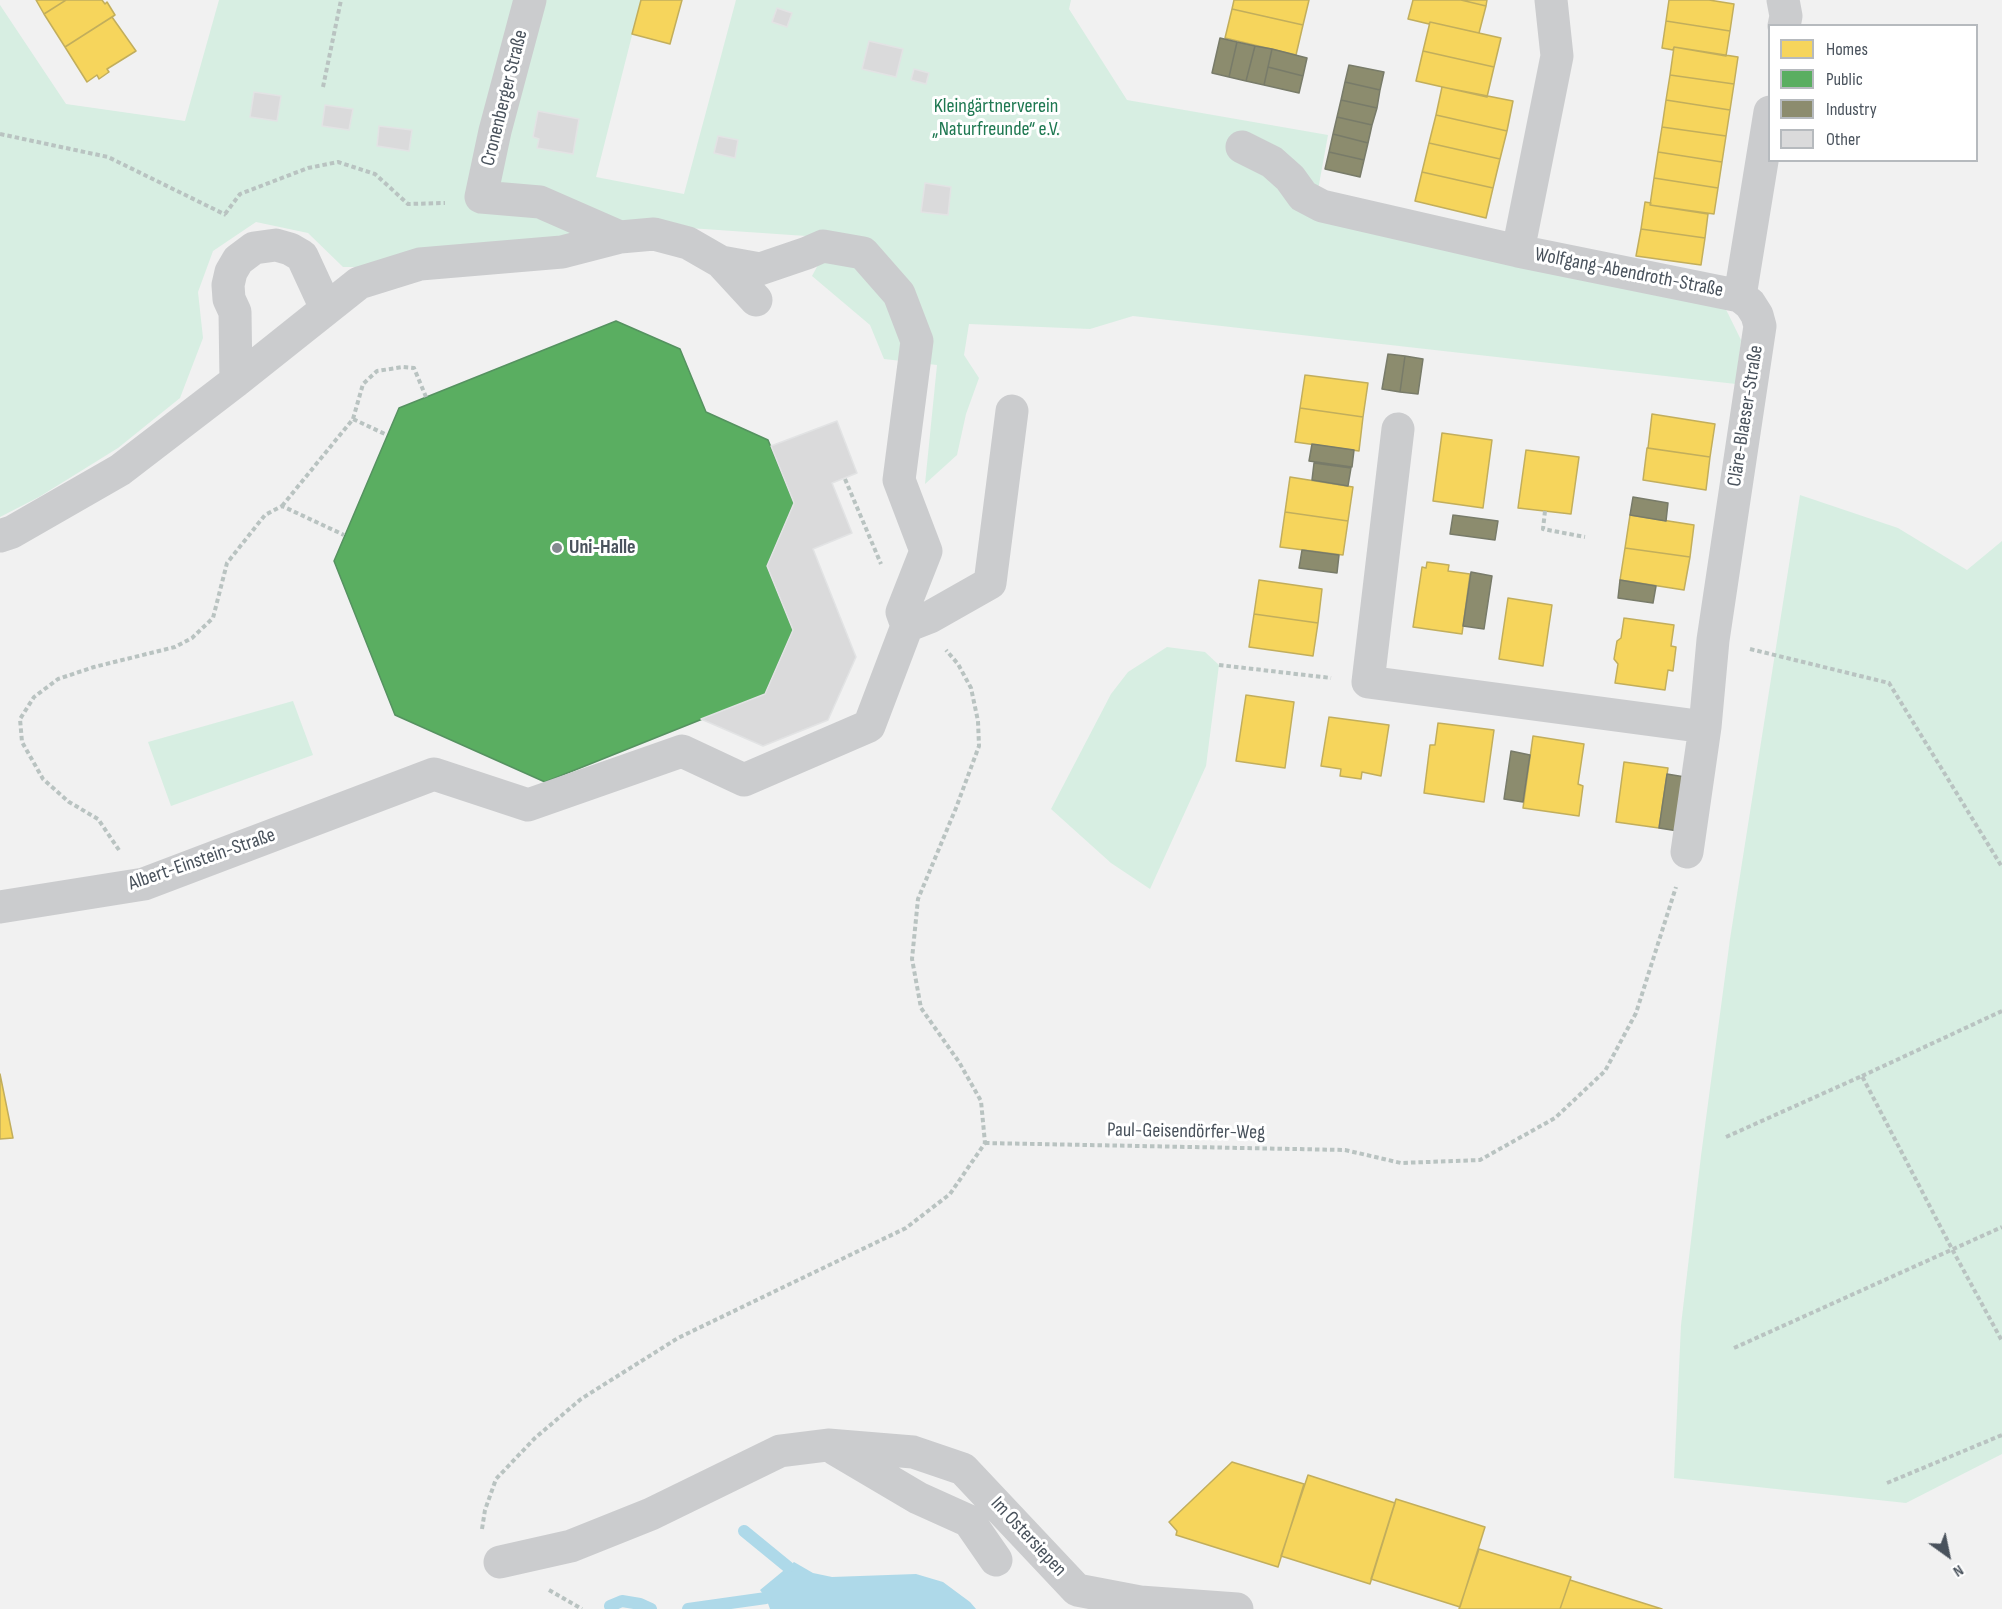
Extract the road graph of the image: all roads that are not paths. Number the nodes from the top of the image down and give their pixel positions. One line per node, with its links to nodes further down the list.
1 (530, 0): 7 (street, Cronenberger Straße)
2 (1551, 0): 8 (street, Wolfgang-Abendroth-Straße)
3 (1783, 0): 4 (street)
4 (1784, 24)
5 (1768, 124): 10 (street)
6 (1242, 147): 8 (street, Wolfgang-Abendroth-Straße)
7 (620, 237): 9 (street); 12 (street)
8 (1518, 251): 10 (street, Wolfgang-Abendroth-Straße)
9 (722, 262): 11 (street); 17 (street, Albert-Einstein-Straße)
10 (1740, 296): 18 (street, Cläre-Blaeser-Straße)
11 (756, 300)
12 (326, 308): 13 (street); 13 (street)
13 (236, 381): 16 (street)
14 (1012, 411): 17 (street)
15 (1398, 429): 18 (street)
16 (0, 537)
17 (907, 626): 20 (street, Albert-Einstein-Straße)
18 (1705, 727): 19 (street, Cläre-Blaeser-Straße)
19 (1687, 852)
20 (0, 907)
21 (828, 1445): 22 (street, Im Ostersiepen); 23 (street, Im Ostersiepen); 24 (street, Im Ostersiepen)
22 (996, 1560)
23 (500, 1562)
24 (1237, 1609)

